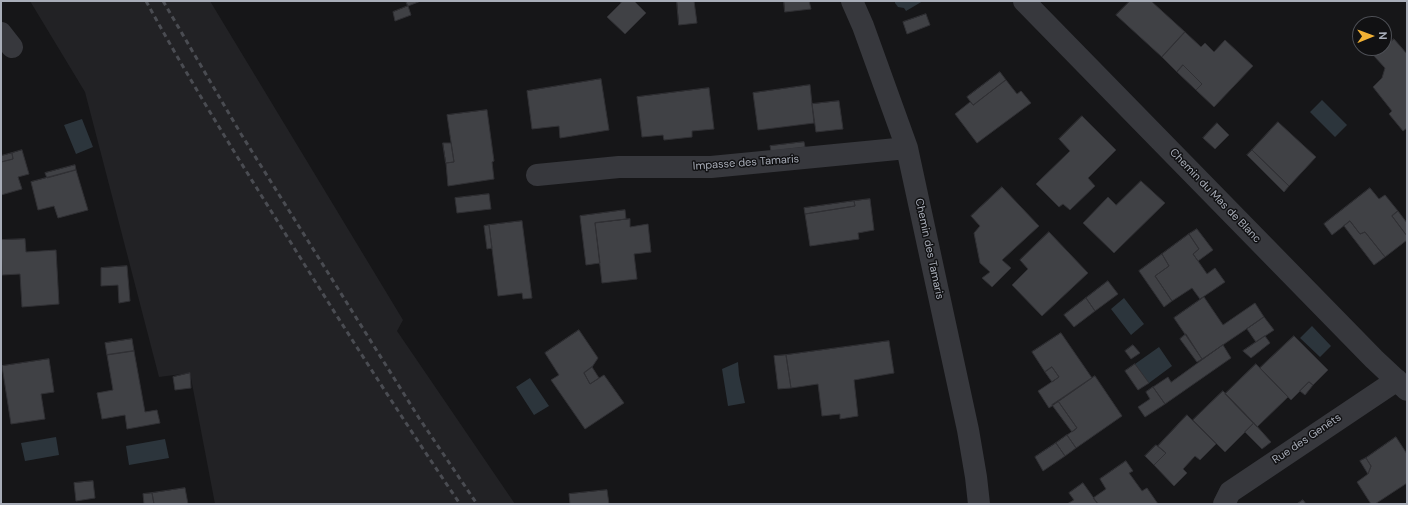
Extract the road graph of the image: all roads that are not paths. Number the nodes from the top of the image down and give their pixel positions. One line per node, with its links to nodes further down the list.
1 (852, 1): 3 (street, Chemin des Tamaris)
2 (1024, 1): 5 (street, Chemin du Mas de Blanc)
3 (907, 148): 4 (street, Impasse des Tamaris); 6 (street, Chemin des Tamaris)
4 (537, 176)
5 (1402, 385): 7 (street, Rue des Genêts)
6 (979, 504)
7 (1224, 504)

